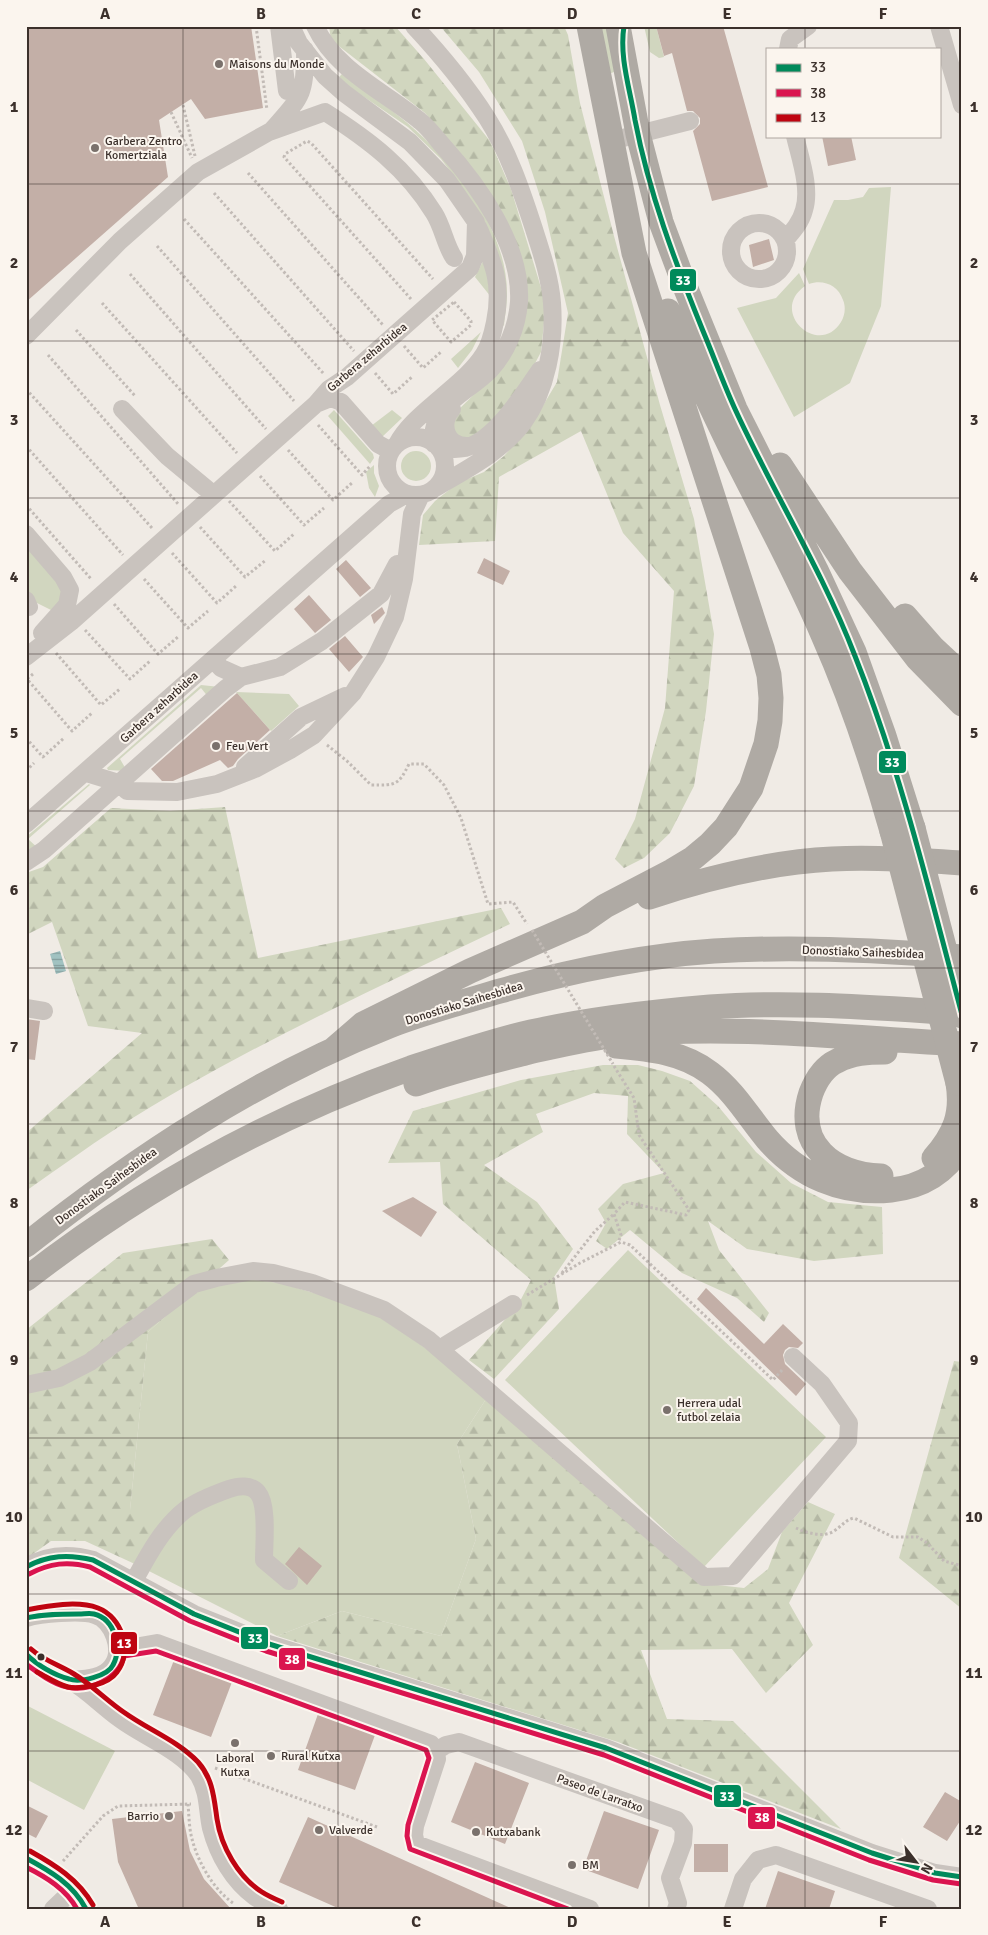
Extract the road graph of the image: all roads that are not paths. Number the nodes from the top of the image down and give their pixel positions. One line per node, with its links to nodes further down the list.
1 (279, 26): 12 (street)
2 (292, 26): 11 (street)
3 (315, 26): 27 (street)
4 (414, 26): 26 (street, Garbera zeharbidea)
5 (572, 26): 22 (highway)
6 (589, 26): 18 (highway)
7 (808, 26): 10 (street)
8 (940, 26): 13 (street)
9 (621, 32): 16 (highway)
10 (788, 48)
11 (305, 50): 15 (street); 20 (street)
12 (287, 91)
13 (962, 104)
14 (690, 121): 16 (street)
15 (269, 132): 23 (street); 24 (street)
16 (638, 134): 18 (street); 25 (highway)
17 (795, 138): 21 (street)
18 (611, 141): 19 (highway)
19 (616, 170): 22 (highway); 49 (highway)
20 (476, 222): 29 (street, Garbera zeharbidea); 33 (street)
21 (785, 240)
22 (634, 253): 52 (highway)
23 (454, 258)
24 (26, 336)
25 (713, 353): 30 (highway); 49 (highway)
26 (547, 360): 32 (street); 34 (street, Garbera zeharbidea)
27 (468, 390): 31 (street); 32 (street)
28 (122, 409): 35 (street)
29 (319, 411): 33 (street); 35 (street, Garbera zeharbidea)
30 (753, 422): 41 (highway); 44 (highway)
31 (436, 445): 32 (street); 33 (street); 34 (street)
32 (471, 446)
33 (394, 448): 34 (street)
34 (421, 492): 37 (street); 40 (street, Garbera zeharbidea)
35 (221, 498): 39 (street, Garbera zeharbidea)
36 (26, 534): 38 (street)
37 (410, 542): 42 (street); 43 (street)
38 (26, 651)
39 (26, 657)
40 (213, 658): 42 (street); 45 (street, Garbera zeharbidea)
41 (962, 675)
42 (241, 677): 47 (street)
43 (353, 693): 46 (street); 46 (street)
44 (962, 704)
45 (86, 773): 47 (street); 48 (street, Garbera zeharbidea)
46 (233, 777): 47 (street)
47 (119, 783): 50 (street)
48 (26, 824)
49 (903, 829): 56 (highway, bridge); 60 (highway, bridge)
50 (26, 862)
51 (962, 863): 52 (highway)
52 (582, 922): 59 (highway)
53 (962, 957): 59 (highway, Donostiako Saihesbidea)
54 (26, 1008): 55 (street)
55 (44, 1011)
56 (962, 1015): 61 (highway)
57 (571, 1042): 58 (highway); 61 (highway); 62 (highway)
58 (962, 1044)
59 (333, 1050): 63 (highway, Donostiako Saihesbidea)
60 (962, 1057)
61 (279, 1122): 64 (highway)
62 (962, 1145)
63 (26, 1245)
64 (26, 1279)
65 (513, 1304): 66 (street)
66 (442, 1350): 67 (street); 68 (street)
67 (793, 1356)
68 (26, 1385)
69 (26, 1567): 70 (street)
70 (134, 1581): 71 (street); 78 (street)
71 (289, 1581)
72 (26, 1618): 73 (street)
73 (117, 1650): 75 (street); 76 (street)
74 (26, 1654): 75 (street)
75 (70, 1680): 82 (street)
76 (436, 1751): 83 (street); 84 (street, Paseo de Larratxo)
77 (26, 1858): 79 (street)
78 (962, 1877)
79 (74, 1890): 80 (street); 81 (street)
80 (53, 1909)
81 (86, 1909)
82 (279, 1909)
83 (590, 1909)
84 (676, 1909)
85 (733, 1909): 86 (street)
86 (928, 1909)

